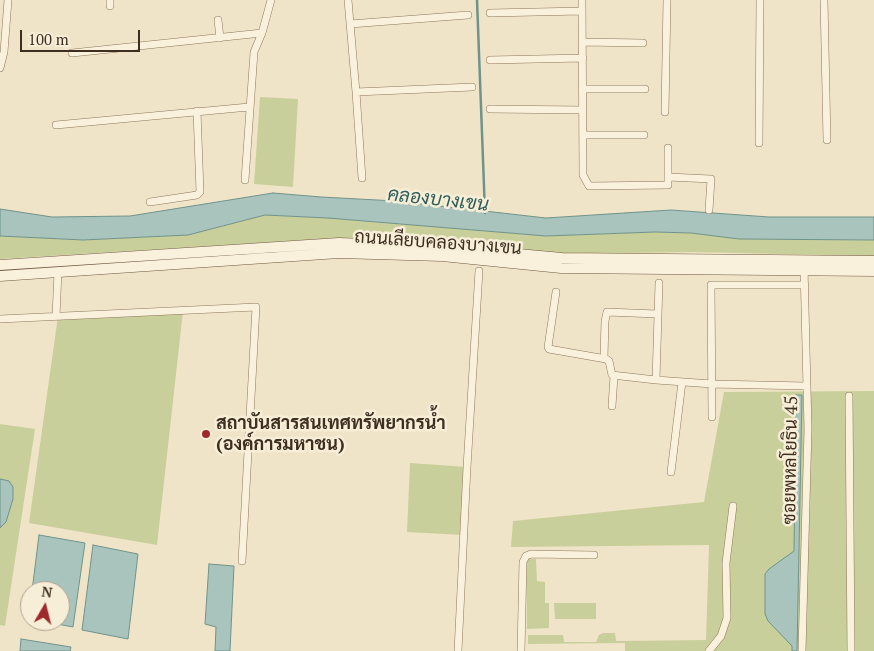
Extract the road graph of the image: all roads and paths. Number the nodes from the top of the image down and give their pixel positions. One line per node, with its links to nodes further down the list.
1 (8, 0): 20 (street)
2 (271, 0): 13 (street)
3 (348, 0): 12 (street)
4 (582, 0): 8 (street)
5 (667, 0): 29 (street)
6 (760, 0): 34 (street)
7 (824, 0): 33 (street)
8 (582, 11): 9 (street); 15 (street)
9 (490, 13)
10 (468, 15): 12 (street)
11 (218, 20): 14 (street)
12 (350, 24): 24 (street)
13 (262, 33): 14 (street); 25 (street)
14 (220, 38): 17 (street)
15 (582, 42): 16 (street); 18 (street)
16 (643, 42)
17 (72, 53)
18 (583, 58): 19 (street); 22 (street)
19 (490, 60)
20 (0, 68)
21 (472, 87): 24 (street)
22 (583, 89): 23 (street); 27 (street)
23 (645, 89)
24 (356, 92): 37 (street)
25 (250, 107): 28 (street); 38 (street)
26 (490, 109): 27 (street)
27 (583, 110): 32 (street)
28 (197, 111): 30 (street); 39 (street)
29 (665, 112)
30 (56, 125)
31 (644, 135): 32 (street)
32 (583, 136): 36 (street)
33 (827, 140)
34 (759, 143)
35 (668, 148): 36 (street)
36 (668, 177): 40 (street)
37 (362, 178)
38 (244, 180)
39 (150, 202)
40 (709, 210)
41 (387, 249): 42 (main road, ถนนเลียบคลองบางเขน); 45 (main road, ถนนเลียบคลองบางเขน); 48 (main road, ถนนเลียบคลองบางเขน)
42 (58, 260): 44 (main road, ถนนเลียบคลองบางเขน); 48 (main road)
43 (874, 261): 45 (main road, ถนนเลียบคลองบางเขน)
44 (0, 265)
45 (804, 265): 47 (main road, ถนนเลียบคลองบางเขน); 51 (street, ซอยพหลโยธิน 45)
46 (479, 270): 69 (street)
47 (874, 271)
48 (58, 272): 49 (main road, ถนนเลียบคลองบางเขน); 54 (street)
49 (0, 276)
50 (658, 283): 53 (street)
51 (804, 285): 60 (street); 61 (street, ซอยพหลโยธิน 45)
52 (556, 292): 56 (street)
53 (657, 314): 56 (street); 58 (street)
54 (56, 316): 55 (street); 68 (street)
55 (0, 319)
56 (604, 358): 57 (street)
57 (614, 376): 58 (street); 63 (street)
58 (656, 380): 59 (street)
59 (682, 382): 60 (street); 65 (street)
60 (712, 384): 61 (street); 64 (street)
61 (807, 386): 72 (street, ซอยพหลโยธิน 45)
62 (849, 396): 73 (street)
63 (612, 406)
64 (712, 416)
65 (671, 472)
66 (733, 506): 71 (street)
67 (594, 555): 70 (street)
68 (242, 562)
69 (458, 651)
70 (522, 651)
71 (709, 651)
72 (802, 651)
73 (851, 651)

